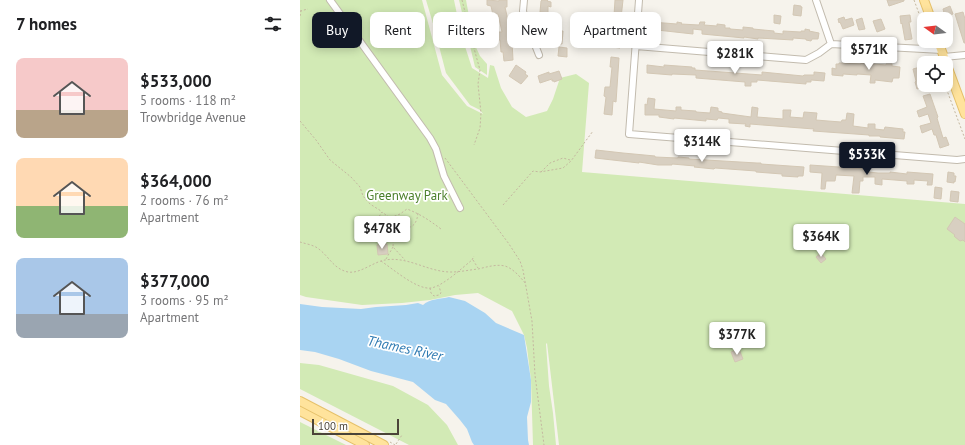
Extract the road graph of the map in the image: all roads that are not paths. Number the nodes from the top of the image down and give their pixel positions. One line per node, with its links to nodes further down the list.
1 (330, 0): 17 (street)
2 (524, 0): 14 (street)
3 (639, 0): 6 (street)
4 (816, 0): 8 (street)
5 (924, 0): 7 (main road)
6 (638, 12)
7 (928, 12)
8 (831, 44): 10 (street); 12 (street)
9 (636, 48): 16 (street)
10 (660, 48)
11 (941, 48): 12 (main road)
12 (943, 54): 13 (street); 15 (main road)
13 (965, 54)
14 (539, 55)
15 (965, 114)
16 (965, 159)
17 (460, 208)
18 (300, 401): 21 (main road)
19 (300, 411): 20 (main road)
20 (366, 445)
21 (384, 445)

